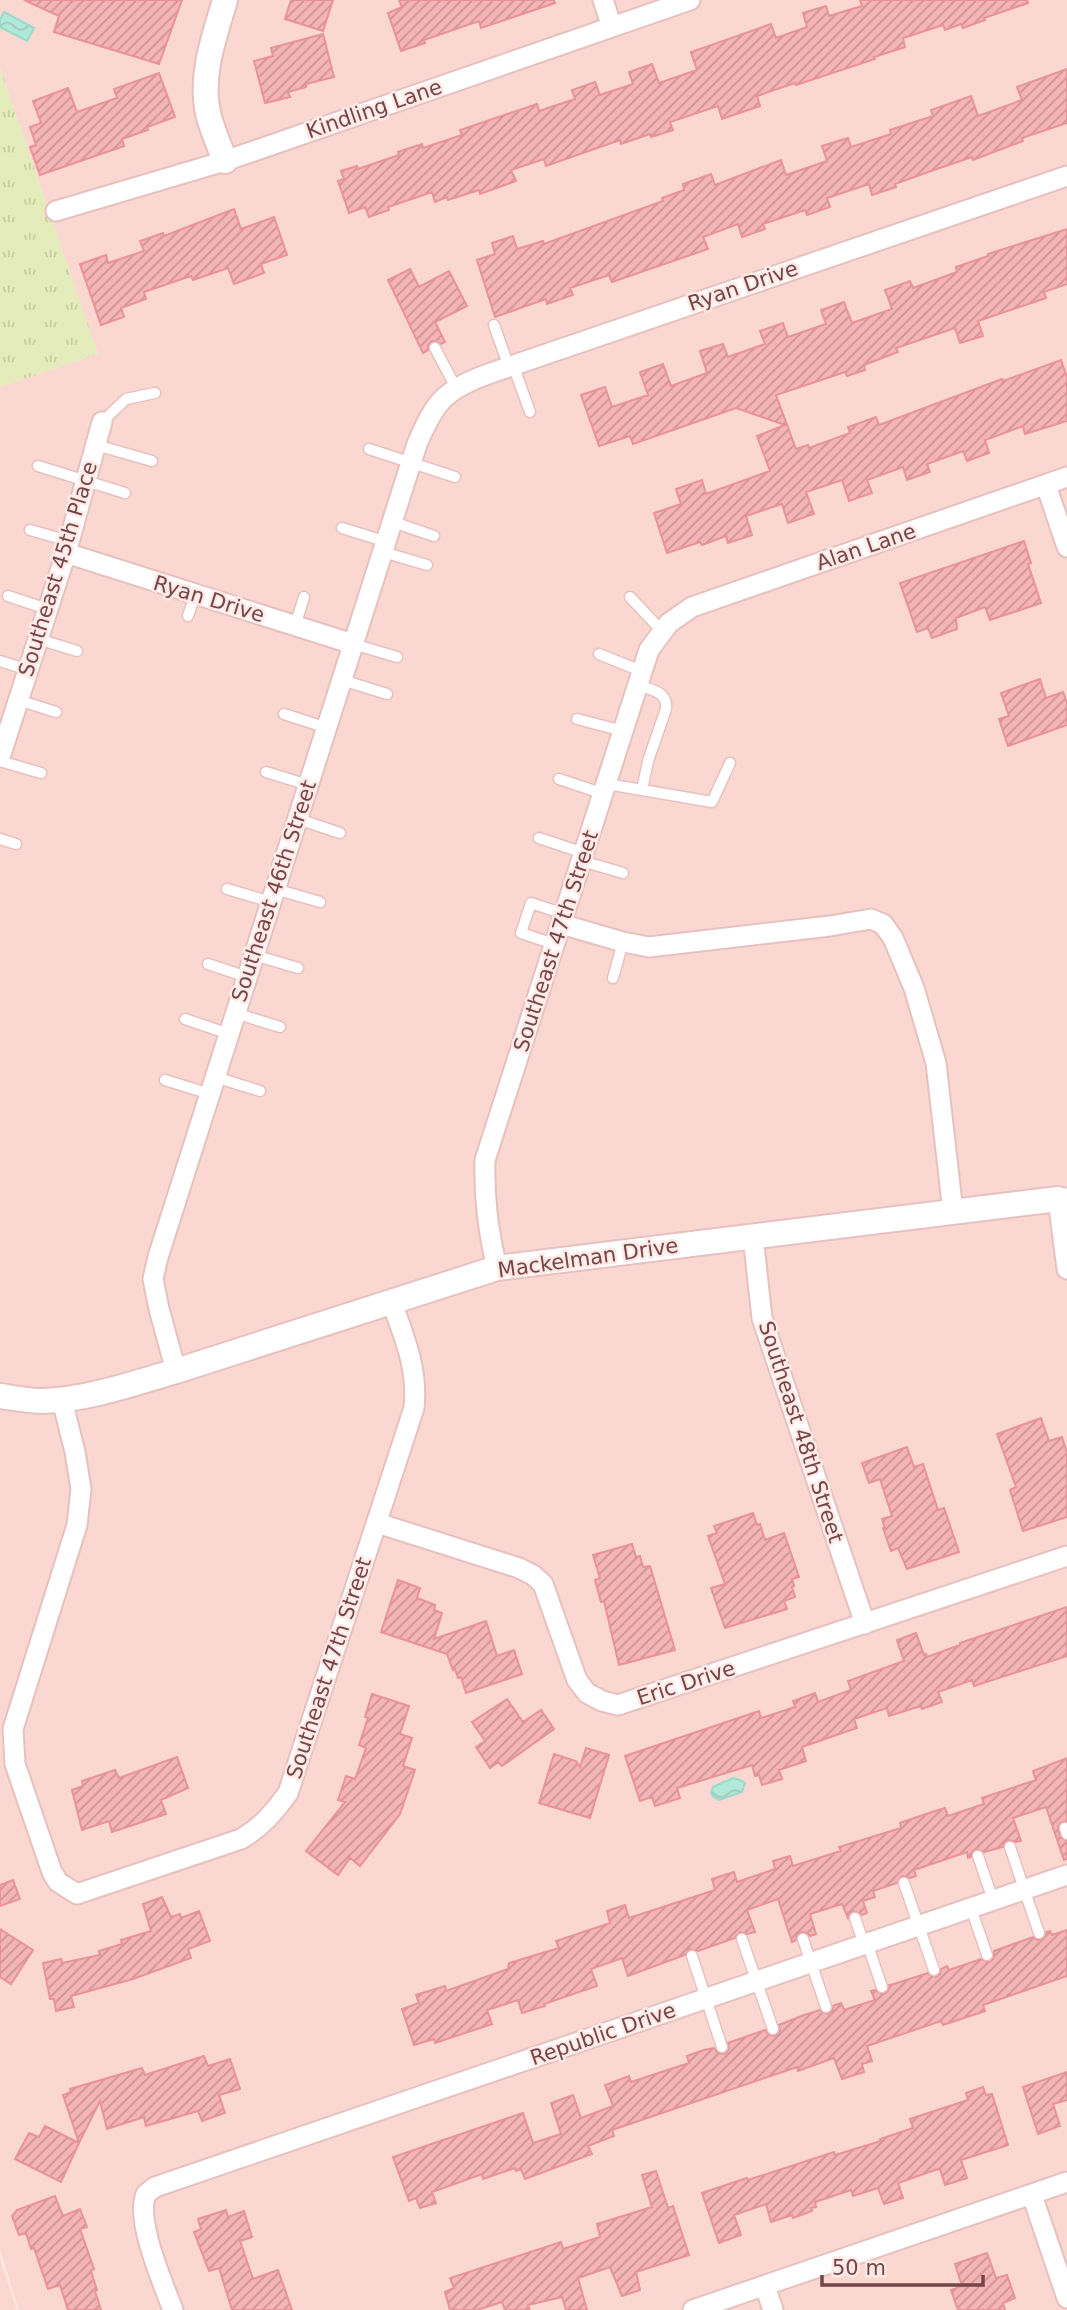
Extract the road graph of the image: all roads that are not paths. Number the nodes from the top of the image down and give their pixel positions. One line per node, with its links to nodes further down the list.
1 (225, 0): 5 (street)
2 (603, 0): 4 (street)
3 (690, 0): 4 (street, Kindling Lane)
4 (612, 27): 5 (street, Kindling Lane)
5 (225, 161): 7 (street, Kindling Lane)
6 (1067, 176): 10 (street, Ryan Drive)
7 (56, 211)
8 (494, 325): 10 (lane)
9 (435, 348): 11 (lane)
10 (511, 366): 11 (street, Ryan Drive); 13 (lane)
11 (456, 388): 14 (street, Ryan Drive)
12 (155, 393): 15 (lane)
13 (530, 412)
14 (430, 414): 19 (street, Southeast 46th Street)
15 (102, 422): 16 (street, Southeast 45th Place)
16 (96, 445): 18 (lane); 23 (street, Southeast 45th Place)
17 (369, 449): 19 (lane)
18 (152, 461)
19 (412, 462): 21 (lane); 26 (street, Southeast 46th Street)
20 (38, 466): 23 (lane)
21 (455, 477)
22 (1067, 477): 24 (street, Alan Lane)
23 (86, 481): 25 (lane); 30 (street, Southeast 45th Place)
24 (1046, 485): 32 (street); 41 (street, Alan Lane)
25 (125, 493)
26 (393, 523): 29 (lane); 31 (street, Southeast 46th Street)
27 (342, 528): 31 (lane)
28 (30, 530): 30 (lane)
29 (434, 536)
30 (67, 547): 34 (street, Ryan Drive); 38 (street, Southeast 45th Place)
31 (385, 547): 33 (lane); 43 (street, Southeast 46th Street)
32 (1067, 547)
33 (427, 565)
34 (195, 595): 39 (lane); 40 (street, Ryan Drive)
35 (8, 596): 38 (lane)
36 (304, 597): 40 (lane)
37 (630, 597): 41 (lane)
38 (47, 609): 42 (street, Southeast 45th Place)
39 (188, 617)
40 (295, 626): 43 (street, Ryan Drive)
41 (665, 627): 49 (street, Southeast 47th Street)
42 (38, 639): 44 (lane); 48 (street, Southeast 45th Place)
43 (353, 644): 46 (lane); 50 (street, Southeast 46th Street)
44 (77, 651)
45 (599, 654): 49 (lane)
46 (397, 657)
47 (0, 661): 48 (lane)
48 (28, 670): 52 (street, Southeast 45th Place)
49 (639, 678): 57 (street, Southeast 47th Street); 65 (lane)
50 (342, 680): 51 (lane); 56 (street, Southeast 46th Street)
51 (387, 694)
52 (18, 700): 53 (lane); 58 (street, Southeast 45th Place)
53 (56, 712)
54 (284, 714): 56 (lane)
55 (577, 719): 57 (lane)
56 (327, 728): 63 (street, Southeast 46th Street)
57 (623, 731): 64 (street, Southeast 47th Street)
58 (0, 759): 61 (lane)
59 (730, 763): 65 (lane)
60 (266, 772): 63 (lane)
61 (41, 773)
62 (559, 779): 64 (lane)
63 (308, 785): 66 (street, Southeast 46th Street)
64 (606, 789): 65 (lane); 71 (street, Southeast 47th Street)
65 (642, 790)
66 (298, 819): 67 (lane); 74 (street, Southeast 46th Street)
67 (340, 833)
68 (539, 838): 71 (lane)
69 (0, 839): 70 (lane)
70 (16, 844)
71 (583, 857): 72 (lane); 76 (street, Southeast 47th Street)
72 (624, 873)
73 (227, 889): 74 (lane)
74 (273, 895): 75 (lane); 79 (street, Southeast 46th Street)
75 (320, 902)
76 (562, 919): 77 (street); 78 (street, Southeast 47th Street); 78 (lane)
77 (623, 942): 83 (lane); 92 (street)
78 (554, 944): 94 (street, Southeast 47th Street)
79 (254, 955): 81 (lane); 82 (street, Southeast 46th Street)
80 (208, 964): 82 (lane)
81 (298, 968)
82 (247, 977): 84 (street, Southeast 46th Street)
83 (613, 978)
84 (236, 1013): 86 (lane); 87 (street, Southeast 46th Street)
85 (185, 1019): 87 (lane)
86 (280, 1027)
87 (229, 1034): 89 (street, Southeast 46th Street)
88 (165, 1080): 89 (lane)
89 (212, 1086): 90 (lane); 97 (street, Southeast 46th Street)
90 (260, 1091)
91 (1063, 1199): 92 (street, Mackelman Drive); 95 (street)
92 (953, 1212): 93 (street, Mackelman Drive)
93 (753, 1236): 94 (street, Mackelman Drive); 102 (street, Southeast 48th Street)
94 (497, 1268): 96 (street, Mackelman Drive)
95 (1067, 1269)
96 (392, 1303): 97 (street, Mackelman Drive); 100 (street, Southeast 47th Street)
97 (176, 1371): 99 (street, Mackelman Drive)
98 (0, 1396): 99 (street, Mackelman Drive)
99 (62, 1400): 100 (street, Southeast 47th Street)
100 (377, 1523): 102 (street, Eric Drive)
101 (1067, 1556): 102 (street, Eric Drive)
102 (865, 1624)
103 (1010, 1847): 107 (lane)
104 (978, 1856): 108 (lane)
105 (1067, 1875): 107 (street, Republic Drive)
106 (905, 1883): 111 (lane)
107 (1024, 1889): 108 (street, Republic Drive); 112 (lane)
108 (993, 1900): 109 (street, Republic Drive)
109 (971, 1908): 111 (street, Republic Drive); 116 (lane)
110 (855, 1918): 115 (lane)
111 (919, 1926): 115 (street, Republic Drive); 119 (lane)
112 (1040, 1933)
113 (742, 1939): 120 (lane)
114 (803, 1939): 118 (lane)
115 (866, 1944): 118 (street, Republic Drive); 121 (lane)
116 (987, 1955)
117 (692, 1956): 122 (lane)
118 (811, 1962): 120 (street, Republic Drive); 123 (lane)
119 (934, 1970)
120 (757, 1981): 122 (street, Republic Drive); 124 (lane)
121 (881, 1987)
122 (706, 1998): 125 (lane); 130 (street, Republic Drive)
123 (826, 2007)
124 (774, 2029)
125 (722, 2047)
126 (1067, 2182): 127 (street)
127 (1032, 2195): 128 (street); 129 (street)
128 (765, 2286): 131 (street); 132 (street)
129 (1067, 2298)
130 (173, 2310)
131 (693, 2310)
132 (773, 2310)

